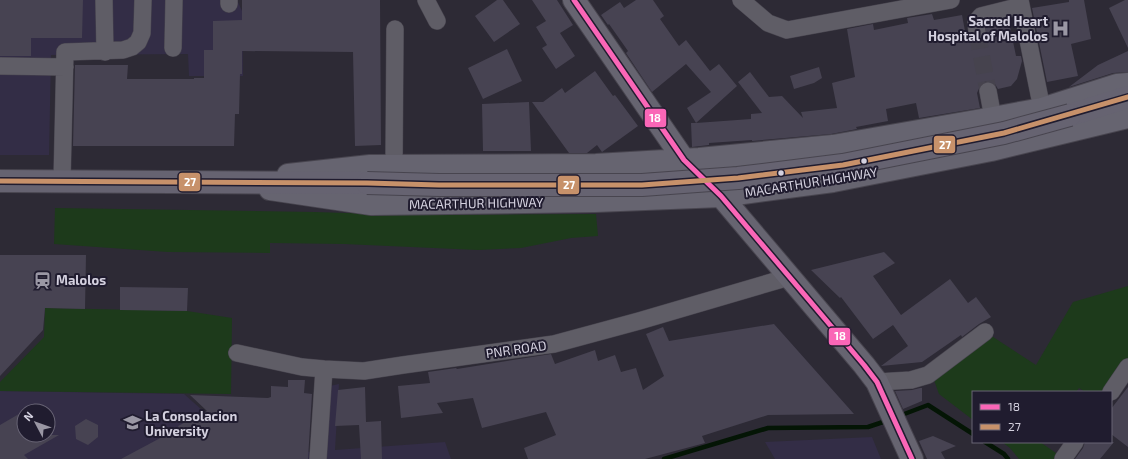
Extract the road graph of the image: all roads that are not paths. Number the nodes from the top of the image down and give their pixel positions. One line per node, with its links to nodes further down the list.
1 (104, 0): 13 (street)
2 (143, 0): 13 (street)
3 (174, 0): 12 (street)
4 (426, 0): 9 (street)
5 (574, 0): 22 (main road)
6 (741, 0): 7 (street)
7 (951, 0)
8 (1020, 3): 11 (street); 19 (street)
9 (437, 21)
10 (395, 29): 23 (street)
11 (977, 32)
12 (173, 48)
13 (105, 52): 15 (street)
14 (0, 66): 15 (street)
15 (65, 67): 25 (street)
16 (1128, 84): 19 (main road, MACARTHUR HIGHWAY)
17 (988, 91): 21 (street)
18 (1128, 97): 26 (highway, MACARTHUR HIGHWAY, bridge)
19 (1042, 109): 21 (main road, MACARTHUR HIGHWAY)
20 (1128, 117): 27 (main road, MACARTHUR HIGHWAY)
21 (993, 118): 22 (main road, MACARTHUR HIGHWAY)
22 (684, 160): 23 (main road, MACARTHUR HIGHWAY); 27 (main road)
23 (394, 165): 26 (main road, MACARTHUR HIGHWAY)
24 (0, 181): 25 (highway, MACARTHUR HIGHWAY)
25 (62, 181): 26 (highway, MACARTHUR HIGHWAY)
26 (225, 183): 27 (main road, MACARTHUR HIGHWAY)
27 (721, 196): 28 (main road)
28 (789, 277): 32 (street, PNR ROAD); 33 (main road)
29 (985, 332): 33 (street)
30 (237, 353): 32 (street, PNR ROAD)
31 (1128, 368): 34 (street)
32 (324, 369): 36 (street)
33 (877, 382): 37 (main road)
34 (1112, 391)
35 (1074, 443): 38 (street)
36 (318, 459)
37 (912, 459)
38 (1063, 459)

